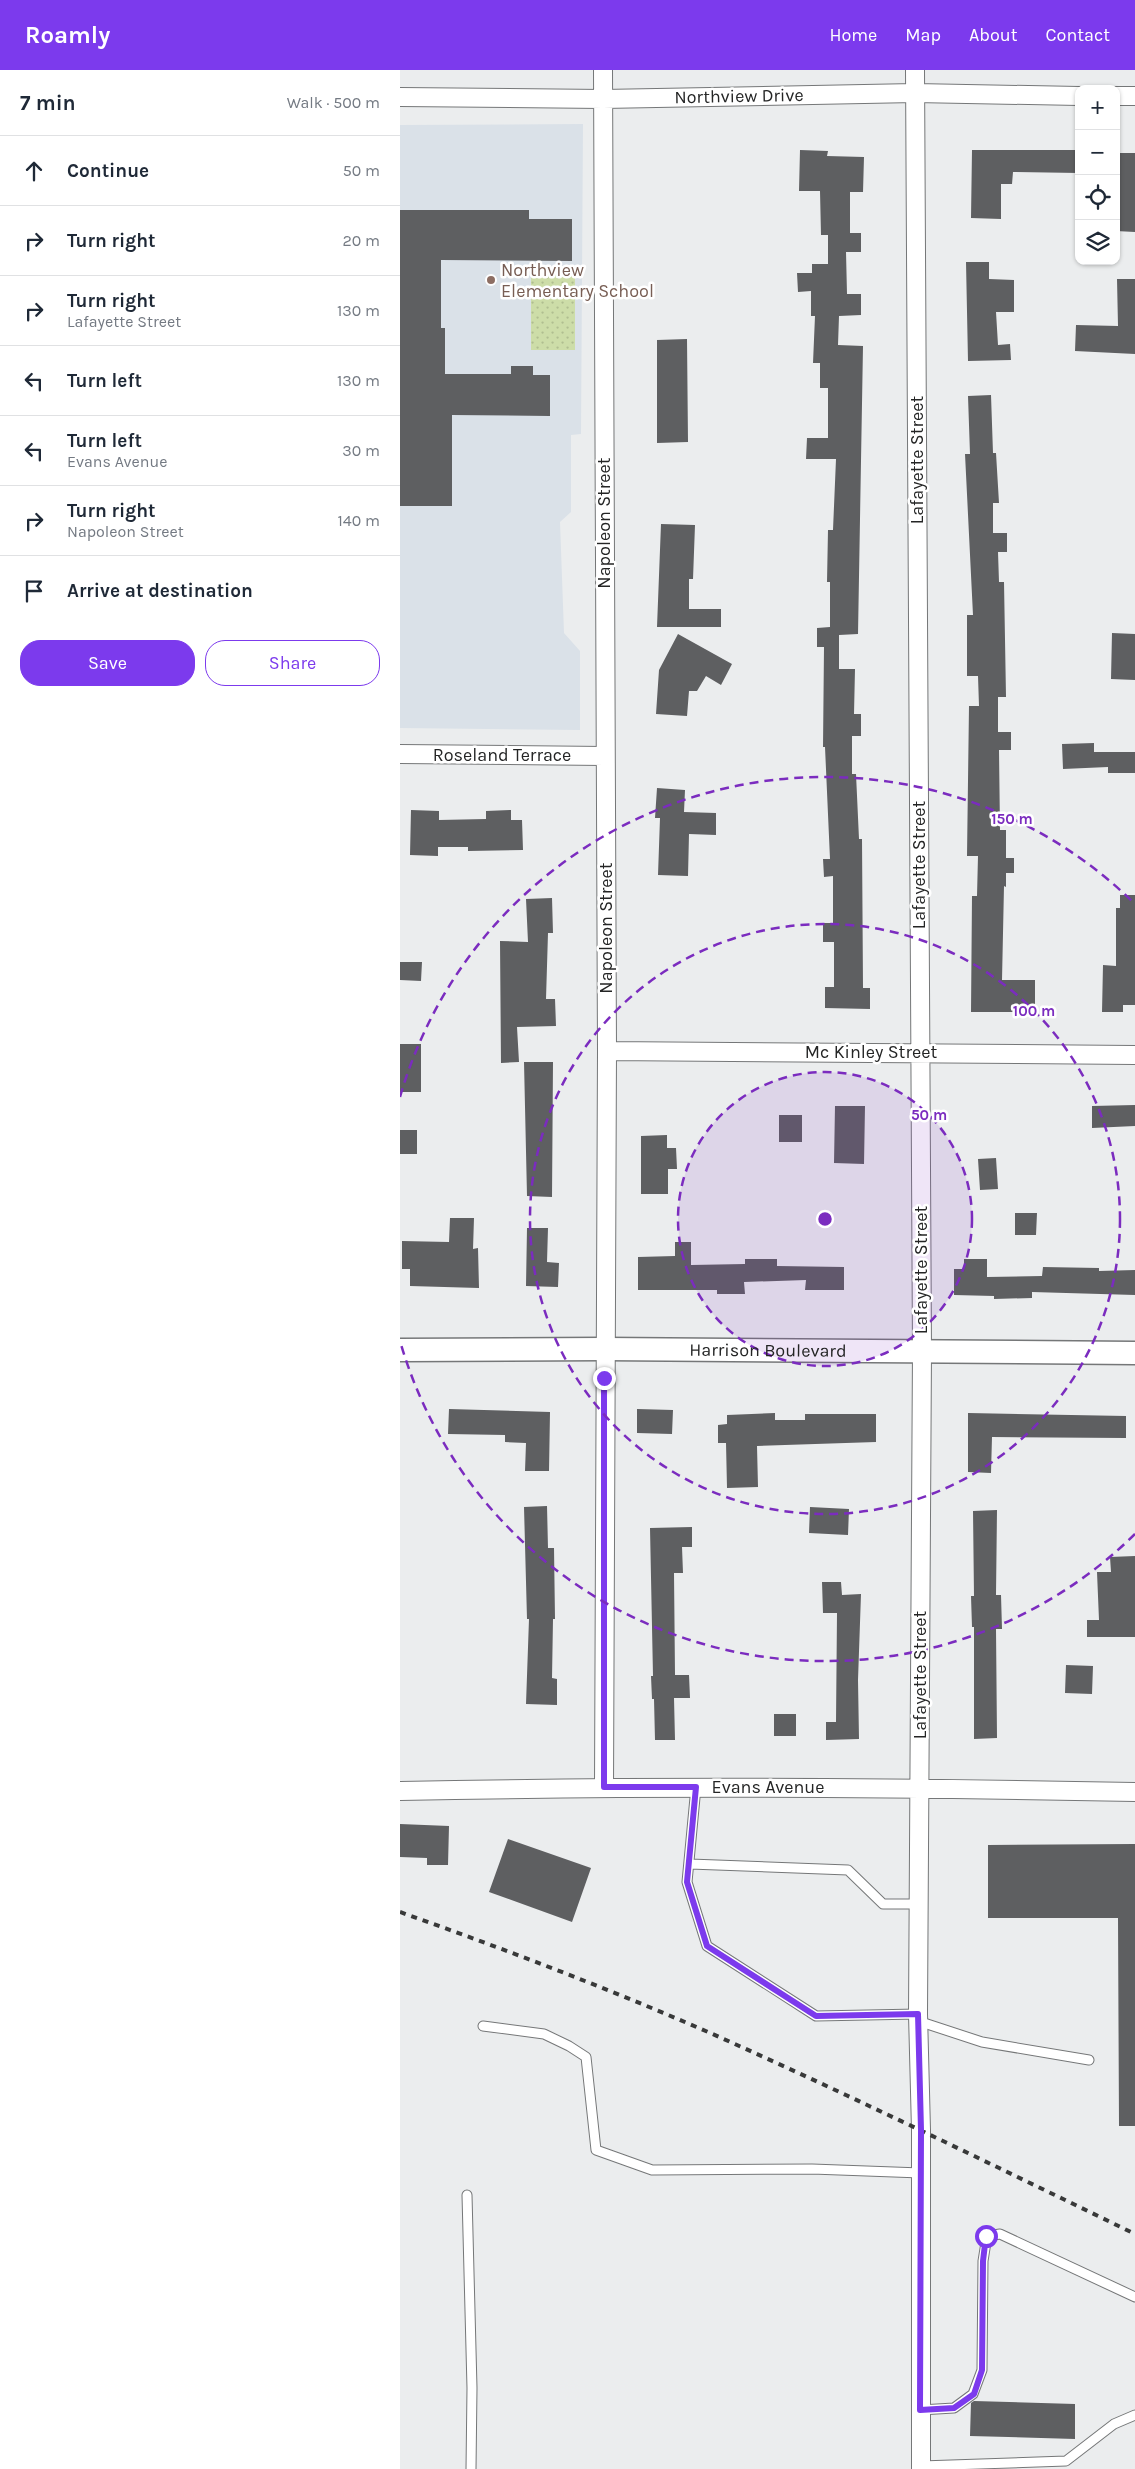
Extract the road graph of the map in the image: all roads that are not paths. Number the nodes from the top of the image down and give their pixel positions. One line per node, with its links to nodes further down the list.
1 (603, 70): 8 (street, Napoleon Street)
2 (915, 70): 3 (street, Lafayette Street)
3 (915, 93): 4 (street, Northview Drive); 8 (street, Northview Drive); 12 (street, Lafayette Street)
4 (1075, 96)
5 (1120, 96): 6 (street)
6 (1135, 96)
7 (400, 98): 8 (street, Northview Drive)
8 (603, 99): 10 (street, Napoleon Street)
9 (400, 754): 10 (street, Roseland Terrace)
10 (604, 756): 11 (street, Napoleon Street)
11 (607, 1051): 12 (street, Mc Kinley Street); 14 (street, Napoleon Street)
12 (920, 1052): 13 (street, Mc Kinley Street); 16 (street, Lafayette Street)
13 (1135, 1055)
14 (604, 1349): 15 (street, Harrison Boulevard); 16 (street, Harrison Boulevard); 18 (street, Napoleon Street)
15 (400, 1350)
16 (922, 1351): 17 (street, Harrison Boulevard); 20 (street, Lafayette Street)
17 (1135, 1353)
18 (604, 1787): 19 (street, Evans Avenue); 21 (street, Evans Avenue)
19 (696, 1787): 20 (street, Evans Avenue); 23 (lane)
20 (919, 1788): 22 (street, Evans Avenue); 24 (street, Lafayette Street)
21 (400, 1791)
22 (1135, 1792)
23 (690, 1864): 24 (lane); 25 (lane)
24 (919, 1904): 25 (street, Lafayette Street)
25 (918, 2017): 27 (lane); 28 (street, Lafayette Street)
26 (483, 2026): 28 (lane)
27 (1089, 2060)
28 (921, 2173): 31 (street, Lafayette Street)
29 (467, 2195): 34 (lane)
30 (1135, 2297): 31 (lane)
31 (920, 2410): 33 (street, Lafayette Street)
32 (1135, 2415): 33 (lane)
33 (921, 2467)
34 (471, 2469)

